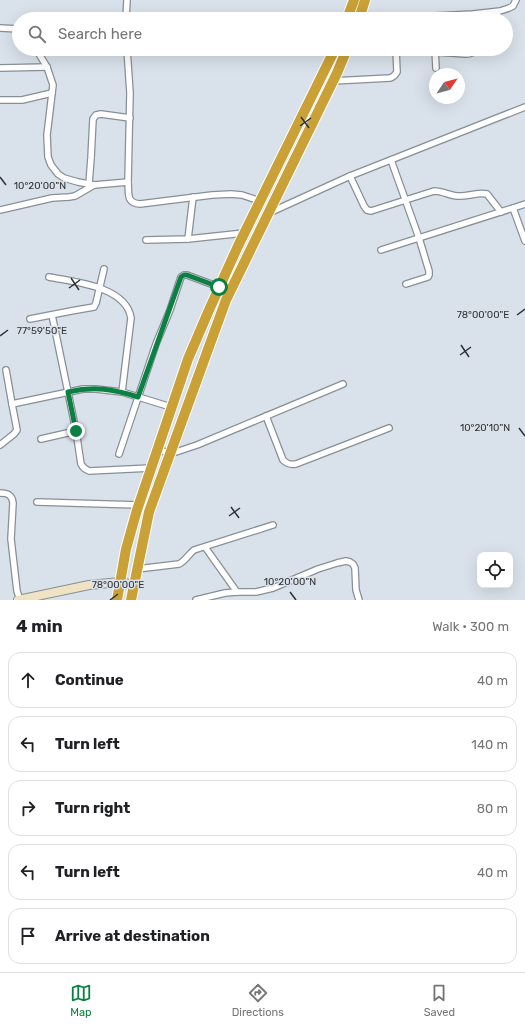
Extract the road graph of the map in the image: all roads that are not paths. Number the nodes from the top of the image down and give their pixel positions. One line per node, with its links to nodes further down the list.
1 (127, 0): 5 (street)
2 (354, 0): 6 (highway)
3 (365, 0): 7 (highway)
4 (516, 0): 8 (street)
5 (126, 12)
6 (350, 12)
7 (361, 12)
8 (496, 12)
9 (0, 28): 10 (street)
10 (12, 29)
11 (40, 56): 17 (street)
12 (127, 56): 24 (street)
13 (332, 56): 30 (highway)
14 (344, 56): 20 (highway)
15 (396, 56): 20 (street)
16 (435, 56): 19 (street)
17 (47, 67): 18 (street); 21 (street)
18 (0, 68)
19 (436, 68)
20 (333, 81): 36 (highway)
21 (52, 94): 22 (street); 28 (street)
22 (0, 100)
23 (525, 106): 25 (street)
24 (130, 118): 27 (street); 28 (street)
25 (391, 160): 26 (street); 31 (street)
26 (350, 176): 31 (street); 36 (street)
27 (128, 182): 28 (street); 29 (street)
28 (92, 185): 34 (street)
29 (194, 198): 30 (street); 39 (street)
30 (260, 201): 37 (highway)
31 (406, 201): 35 (street); 38 (street)
32 (525, 204): 33 (street)
33 (513, 208): 35 (street); 41 (street)
34 (0, 210)
35 (501, 212): 38 (street)
36 (268, 213): 64 (highway)
37 (244, 233): 39 (street); 46 (highway)
38 (419, 238): 42 (street); 45 (street)
39 (188, 239): 40 (street)
40 (146, 240)
41 (525, 241)
42 (381, 250)
43 (104, 269): 47 (street)
44 (49, 277): 47 (street)
45 (406, 284)
46 (219, 287): 54 (street); 56 (highway)
47 (100, 288): 48 (street); 53 (street)
48 (52, 314): 49 (street); 52 (street)
49 (30, 320)
50 (6, 370): 55 (street)
51 (343, 384): 57 (street)
52 (68, 392): 53 (street); 55 (street); 59 (street)
53 (122, 392): 54 (street)
54 (138, 397): 56 (street); 63 (street)
55 (12, 404): 61 (street)
56 (172, 407): 62 (highway)
57 (266, 416): 58 (street); 64 (street)
58 (389, 428)
59 (76, 431): 60 (street); 65 (street)
60 (41, 439)
61 (0, 445)
62 (158, 449): 64 (street); 65 (highway)
63 (119, 454)
64 (170, 454): 71 (highway)
65 (151, 468): 68 (highway)
66 (0, 493): 75 (street)
67 (37, 502): 68 (street)
68 (139, 505): 72 (highway)
69 (273, 525): 70 (street)
70 (205, 547): 71 (street); 74 (street)
71 (137, 569): 73 (highway)
72 (120, 582): 73 (street); 75 (street); 76 (highway)
73 (134, 585): 77 (highway)
74 (237, 592): 78 (street); 79 (street)
75 (19, 600)
76 (117, 600)
77 (131, 600)
78 (196, 600)
79 (359, 600)

